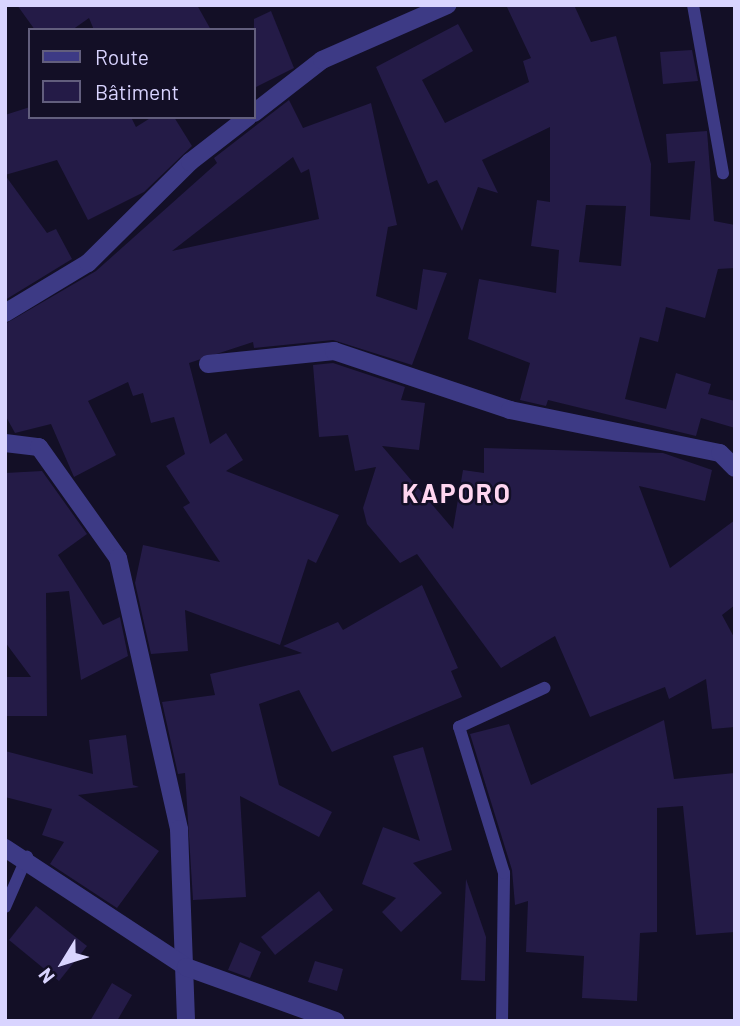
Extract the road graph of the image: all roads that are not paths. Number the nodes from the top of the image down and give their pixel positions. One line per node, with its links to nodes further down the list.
1 (447, 5): 3 (street)
2 (693, 5): 5 (lane)
3 (256, 111)
4 (245, 119): 6 (street)
5 (723, 173)
6 (5, 313)
7 (208, 364): 9 (street)
8 (5, 443): 14 (street)
9 (735, 468)
10 (544, 688): 17 (lane)
11 (5, 848): 12 (street)
12 (27, 857): 13 (lane); 14 (street)
13 (5, 907)
14 (186, 967): 15 (street); 16 (street)
15 (186, 1021)
16 (336, 1021)
17 (502, 1021)

